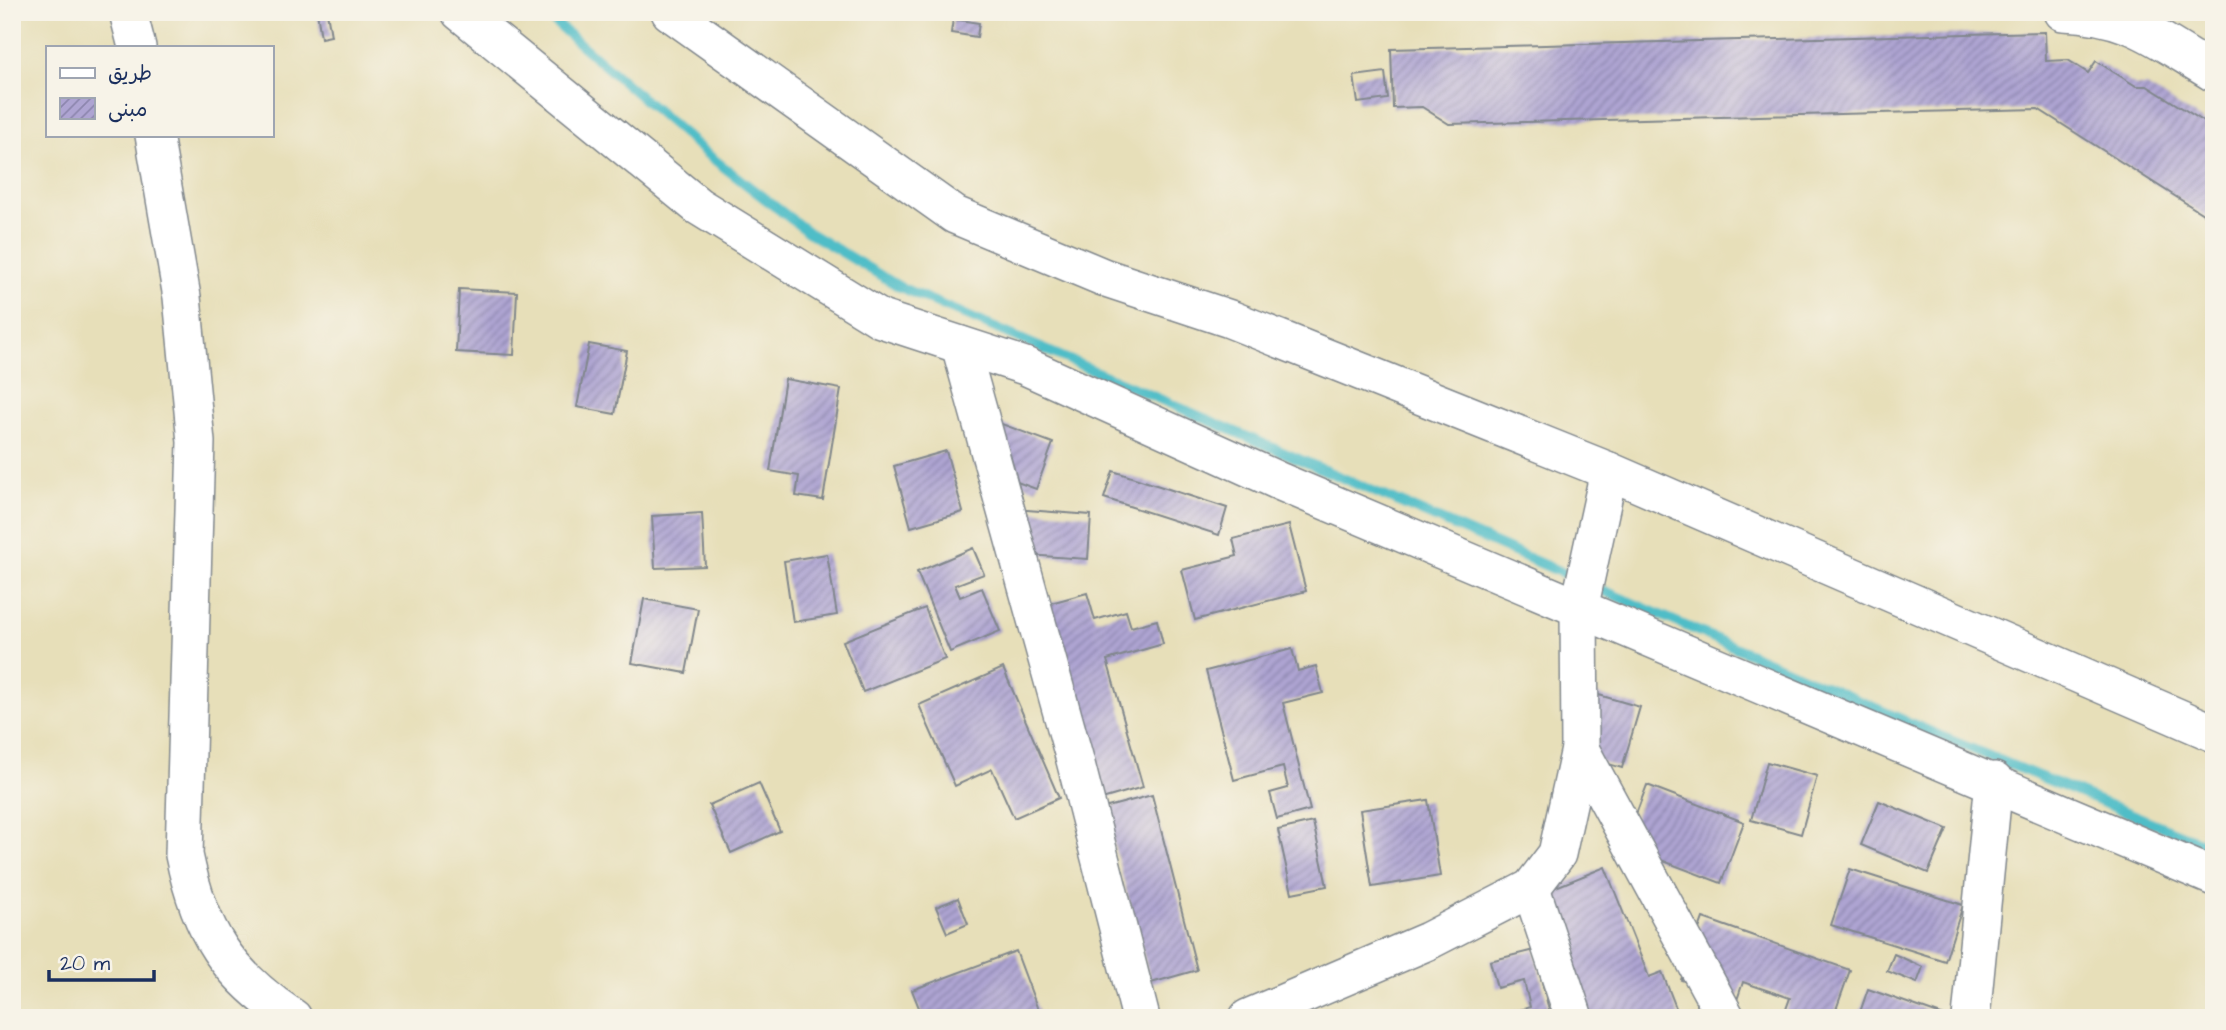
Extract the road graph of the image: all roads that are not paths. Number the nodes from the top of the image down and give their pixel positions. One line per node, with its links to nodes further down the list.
1 (128, 12): 5 (street)
2 (460, 12): 8 (street)
3 (670, 12): 9 (street)
4 (2086, 13): 6 (street)
5 (137, 46)
6 (2214, 73)
7 (154, 136): 16 (street)
8 (960, 345): 10 (street); 17 (street)
9 (1609, 471): 10 (street); 11 (street)
10 (1579, 609): 12 (street); 13 (street)
11 (2214, 733)
12 (1580, 749): 15 (street); 20 (street)
13 (1994, 781): 14 (street); 21 (street)
14 (2214, 877)
15 (1531, 888): 18 (street); 19 (street)
16 (293, 1018)
17 (1141, 1018)
18 (1248, 1018)
19 (1574, 1018)
20 (1726, 1018)
21 (1970, 1018)

